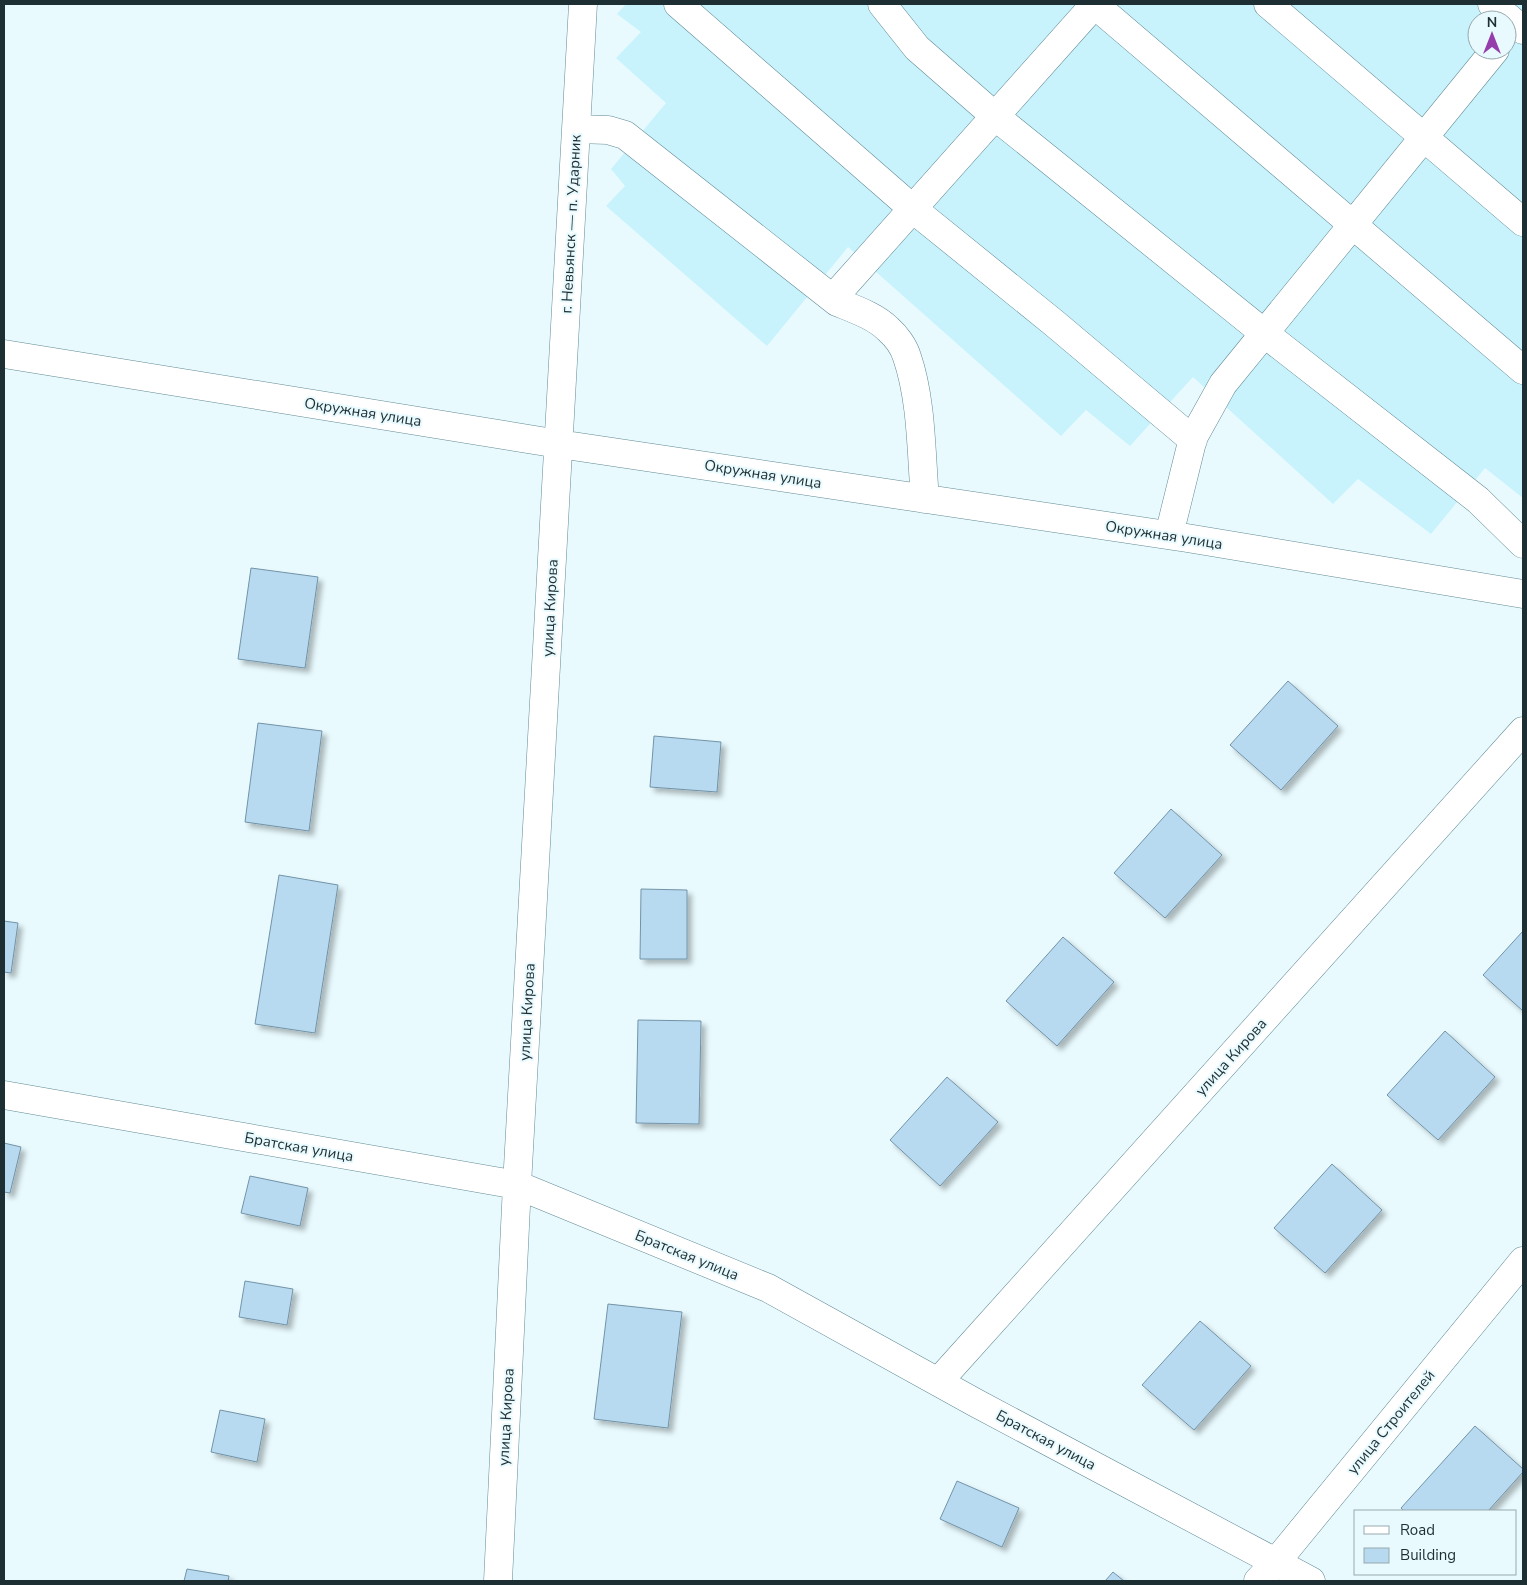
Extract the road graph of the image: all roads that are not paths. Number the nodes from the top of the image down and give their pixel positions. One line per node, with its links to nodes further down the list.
1 (583, 4): 8 (street, г. Невьянск — п. Ударник)
2 (678, 4): 10 (street)
3 (882, 4): 7 (street)
4 (1095, 4): 7 (street); 12 (street)
5 (1268, 4): 9 (street)
6 (1487, 60): 9 (street)
7 (996, 117): 10 (street); 14 (street)
8 (576, 129): 13 (street); 18 (street, г. Невьянск — п. Ударник)
9 (1424, 138): 11 (street); 12 (street)
10 (913, 209): 13 (street); 17 (street)
11 (1523, 222)
12 (1352, 226): 14 (street); 16 (street)
13 (833, 298): 19 (street)
14 (1264, 333): 17 (street); 21 (street)
15 (4, 354): 18 (street, Окружная улица)
16 (1523, 370)
17 (1193, 440): 20 (street)
18 (560, 444): 19 (street, Окружная улица); 25 (street, улица Кирова)
19 (925, 499): 20 (street, Окружная улица)
20 (1169, 535): 22 (street, Окружная улица)
21 (1523, 544)
22 (1523, 594)
23 (1523, 731): 27 (street, улица Кирова)
24 (4, 1095): 25 (street, Братская улица)
25 (517, 1185): 27 (street, Братская улица); 29 (street, улица Кирова)
26 (1523, 1261): 28 (street, улица Строителей)
27 (938, 1382): 28 (street, Братская улица)
28 (1276, 1562): 30 (street, улица Строителей); 31 (street, Братская улица)
29 (498, 1581)
30 (1258, 1581)
31 (1310, 1581)

